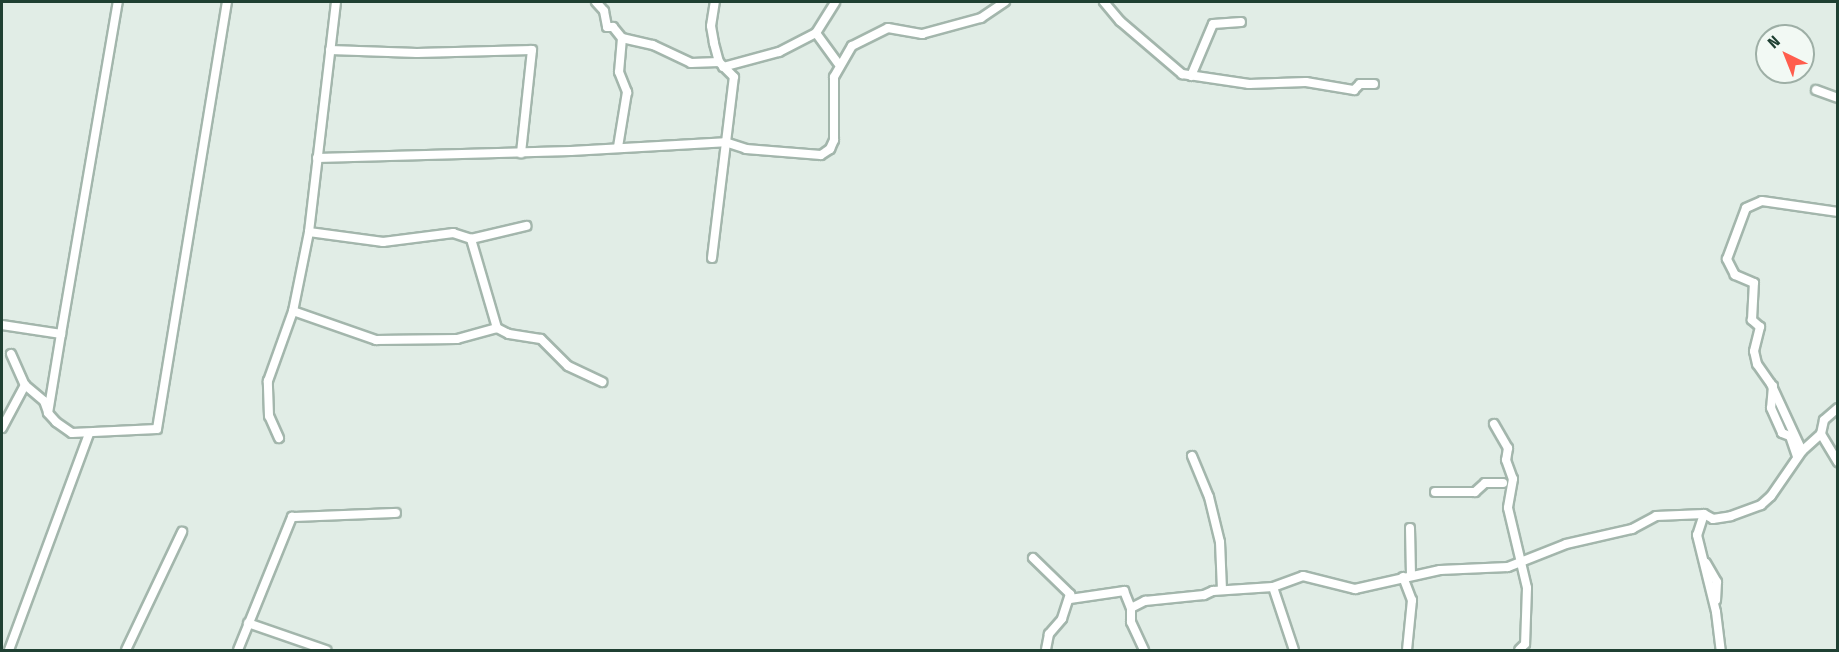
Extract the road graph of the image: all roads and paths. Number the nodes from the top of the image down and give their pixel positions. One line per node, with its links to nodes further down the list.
1 (118, 2): 31 (street)
2 (227, 2): 40 (street)
3 (336, 2): 12 (street)
4 (596, 2): 11 (street)
5 (715, 2): 14 (street)
6 (835, 2): 10 (street)
7 (1005, 2): 13 (street)
8 (1104, 2): 15 (street)
9 (1241, 22): 15 (street)
10 (816, 33): 13 (street); 14 (street)
11 (622, 38): 14 (street); 20 (street)
12 (330, 50): 21 (street); 22 (street)
13 (838, 63): 19 (street)
14 (721, 65): 19 (street)
15 (1191, 75): 16 (street)
16 (1374, 84)
17 (1816, 90): 18 (street)
18 (1838, 98)
19 (725, 142): 20 (street); 27 (street)
20 (618, 147): 21 (street)
21 (521, 153): 22 (street)
22 (317, 158): 25 (street)
23 (1838, 212): 35 (street)
24 (526, 226): 26 (street)
25 (309, 232): 26 (street); 28 (street)
26 (471, 239): 30 (street)
27 (712, 258)
28 (293, 311): 30 (street); 42 (street)
29 (2, 325): 31 (street)
30 (497, 328): 33 (street)
31 (61, 334): 37 (street)
32 (11, 354): 34 (street)
33 (603, 382)
34 (25, 385): 37 (street); 39 (street)
35 (1773, 386): 43 (street); 45 (street)
36 (1838, 408): 41 (street)
37 (48, 413): 40 (street)
38 (1494, 424): 48 (street)
39 (2, 428)
40 (89, 434): 61 (street)
41 (1821, 434): 43 (street); 46 (street)
42 (279, 438)
43 (1802, 451): 45 (street)
44 (1192, 456): 57 (street)
45 (1797, 459): 50 (street)
46 (1838, 462)
47 (1435, 492): 48 (street)
48 (1508, 495): 54 (street)
49 (396, 513): 60 (street)
50 (1704, 514): 54 (street); 70 (street)
51 (1410, 528): 55 (street)
52 (182, 532): 62 (street)
53 (1033, 558): 58 (street)
54 (1519, 563): 55 (street); 69 (street)
55 (1407, 576): 56 (street); 68 (street)
56 (1273, 587): 57 (street); 67 (street)
57 (1222, 590): 59 (street)
58 (1070, 599): 59 (street); 65 (street)
59 (1131, 608): 66 (street)
60 (249, 623): 63 (street); 64 (street)
61 (9, 651)
62 (126, 651)
63 (238, 651)
64 (326, 651)
65 (1046, 651)
66 (1144, 651)
67 (1294, 651)
68 (1407, 651)
69 (1519, 651)
70 (1721, 651)

